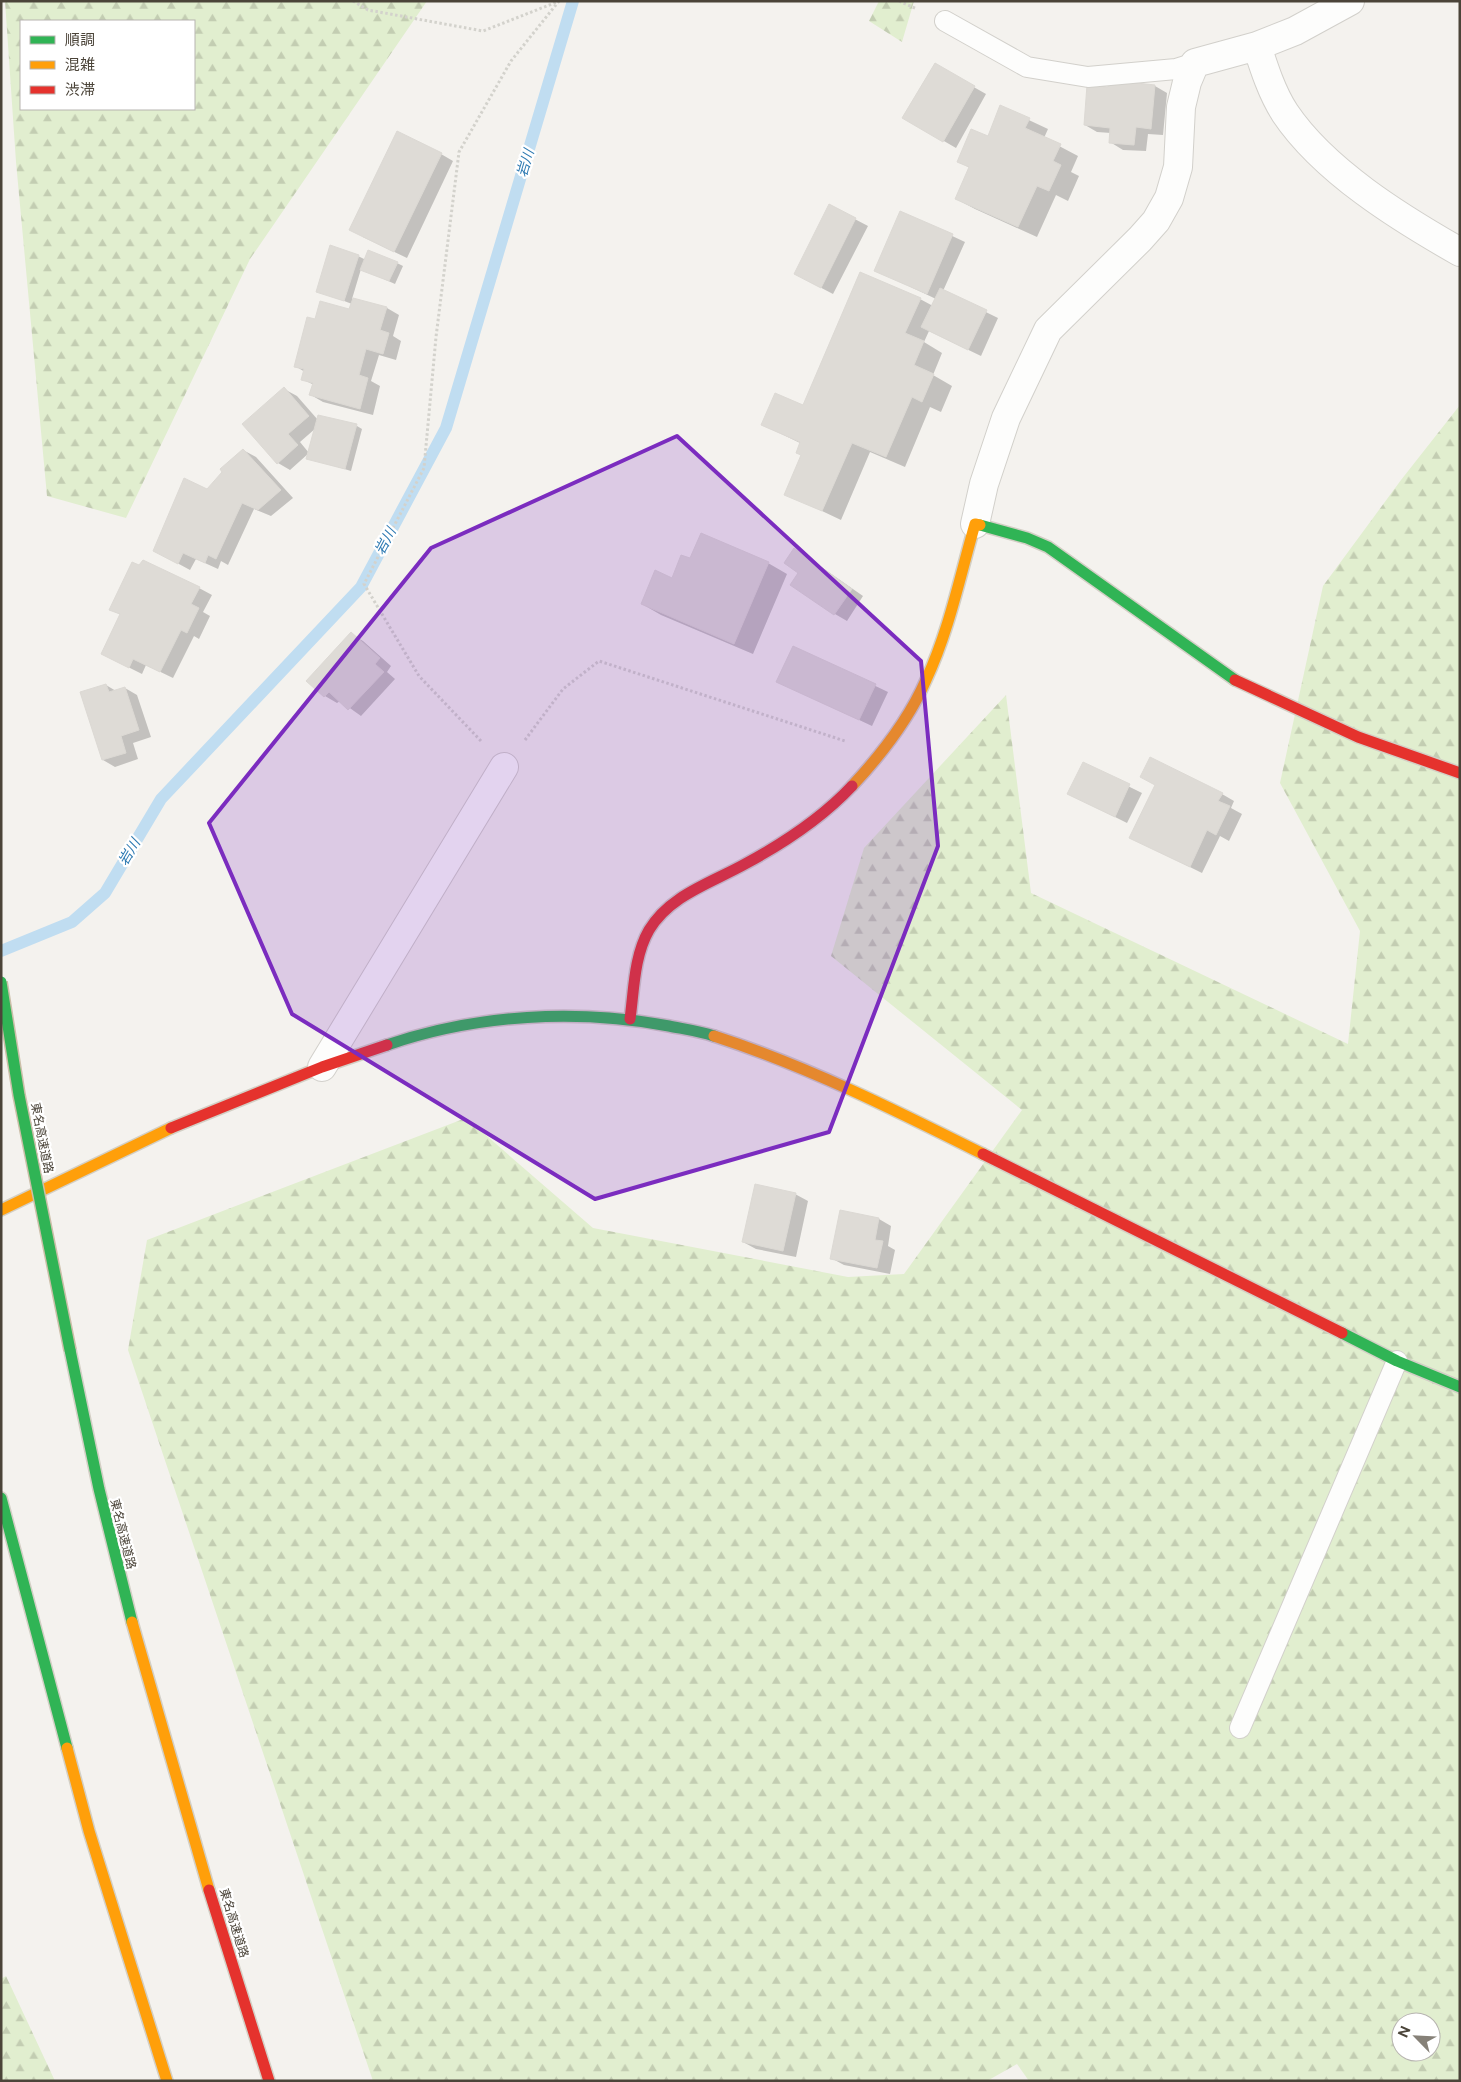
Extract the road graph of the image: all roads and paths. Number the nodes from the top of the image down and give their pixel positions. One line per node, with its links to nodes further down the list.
1 (352, 1): 2 (path)
2 (559, 1): 10 (path)
3 (1350, 1): 5 (street)
4 (945, 21): 6 (lane)
5 (1257, 46): 6 (street); 7 (street)
6 (1195, 63): 8 (street)
7 (1460, 252)
8 (975, 524): 9 (main road); 11 (main road)
9 (879, 752): 10 (path); 13 (main road)
10 (504, 767): 14 (street)
11 (1460, 773)
12 (1, 982): 21 (main road, 東名高速道路, bridge)
13 (630, 1019): 14 (main road); 16 (main road)
14 (322, 1067): 15 (main road)
15 (1, 1210)
16 (1397, 1361): 17 (main road); 19 (lane)
17 (1460, 1387)
18 (1, 1498): 20 (main road)
19 (1240, 1728)
20 (168, 2081)
21 (269, 2081)

